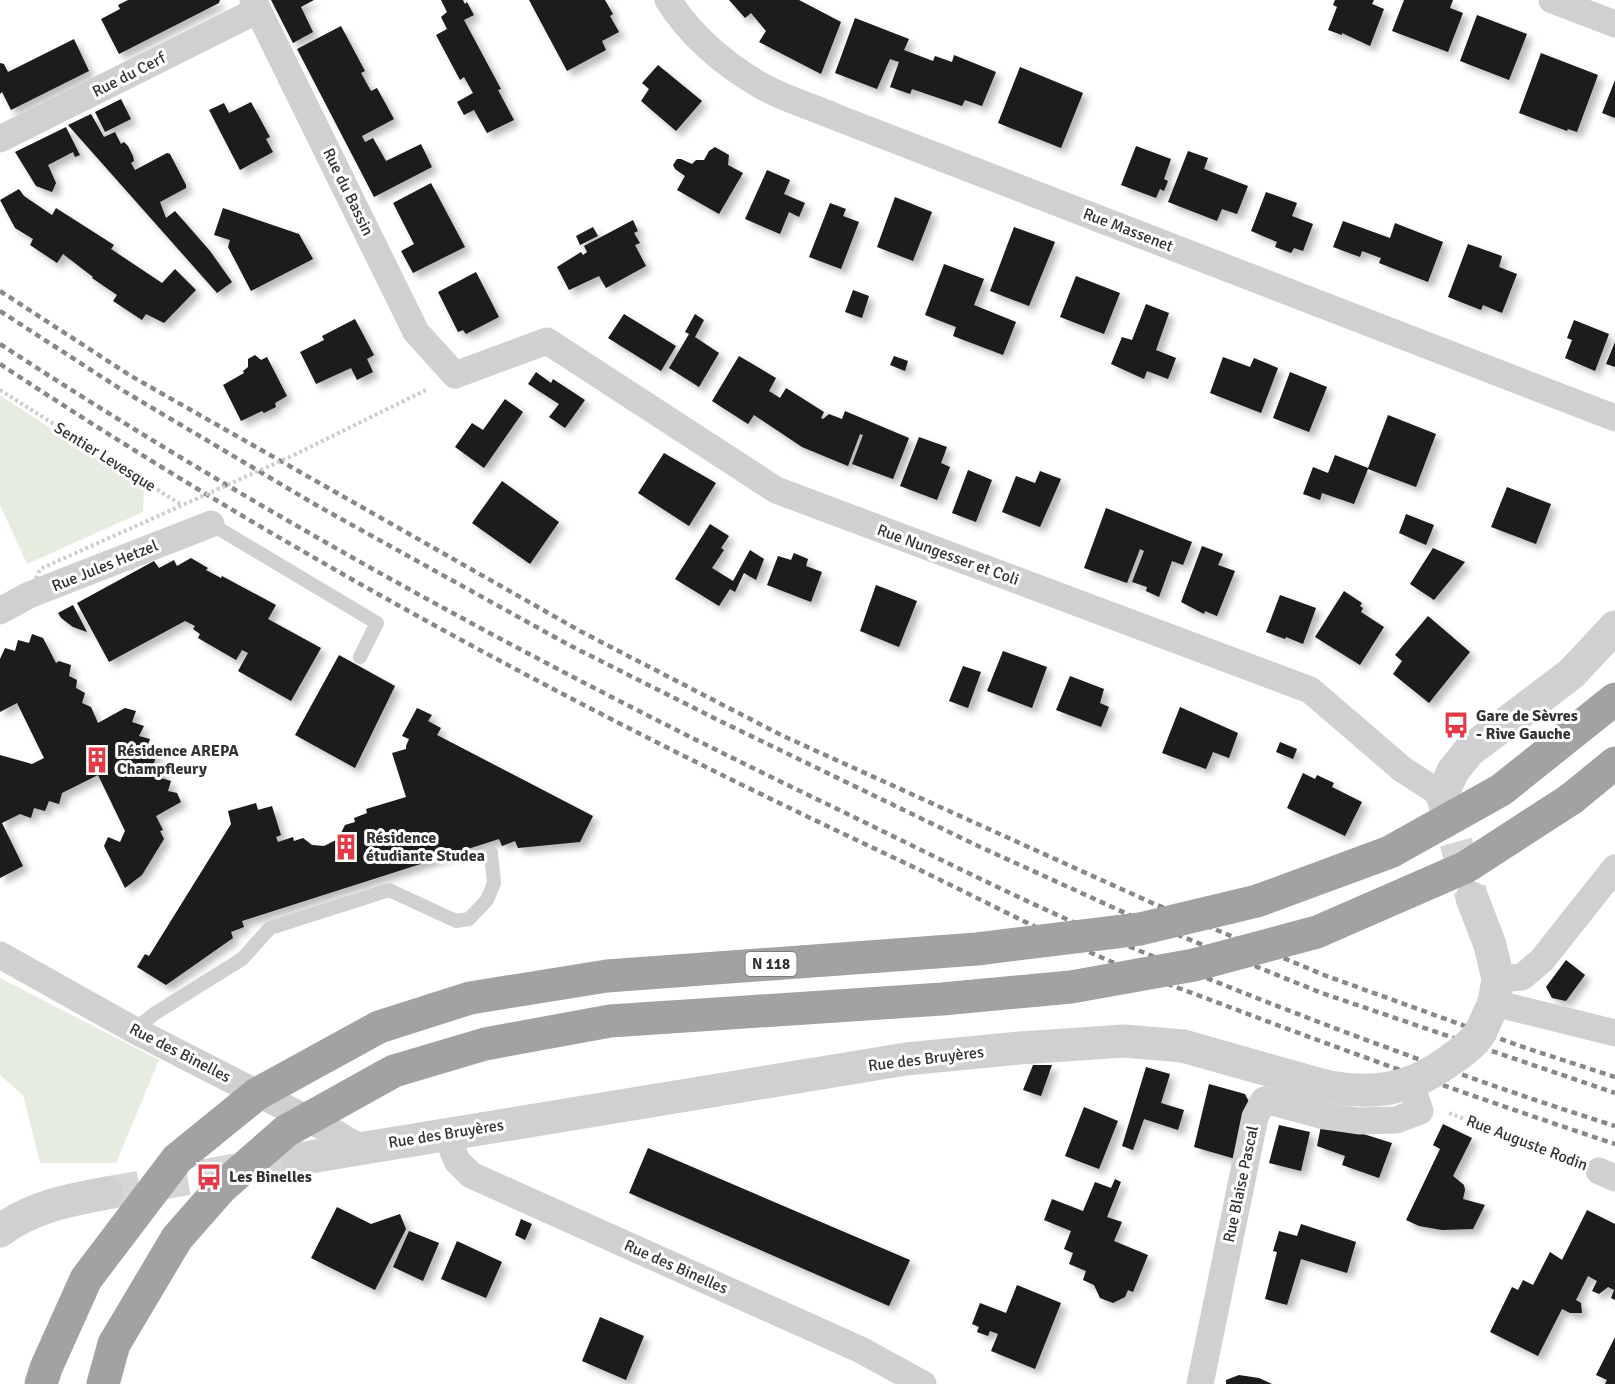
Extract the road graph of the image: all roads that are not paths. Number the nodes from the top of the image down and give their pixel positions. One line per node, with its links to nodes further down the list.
1 (668, 0): 7 (street, Rue Massenet)
2 (1552, 0): 4 (street)
3 (255, 5): 5 (street, Rue du Cerf); 6 (street, Rue du Bassin)
4 (1615, 24)
5 (0, 139)
6 (455, 375): 14 (street, Rue Nungesser et Coli)
7 (1615, 418)
8 (211, 524): 9 (street, Rue Jules Hetzel); 11 (lane)
9 (0, 611)
10 (1615, 627): 14 (street)
11 (360, 657)
12 (1615, 699): 28 (highway, N 118, bridge)
13 (1615, 763): 29 (highway, bridge)
14 (1442, 795)
15 (491, 853): 20 (lane)
16 (1615, 868): 19 (street)
17 (1472, 898): 19 (street)
18 (0, 956): 20 (street, Rue des Binelles)
19 (1496, 991): 21 (street); 22 (street, Rue des Bruyères, bridge)
20 (134, 1030): 24 (street, Rue des Binelles)
21 (1615, 1033)
22 (1411, 1084): 23 (street, Rue des Bruyères, bridge); 31 (street, Rue Blaise Pascal)
23 (446, 1134): 24 (street, Rue des Bruyères); 30 (street, Rue des Binelles)
24 (361, 1148): 25 (street, Rue des Bruyères)
25 (298, 1159)
26 (107, 1193): 27 (street)
27 (0, 1231)
28 (41, 1384)
29 (103, 1384)
30 (923, 1384)
31 (1200, 1384)

